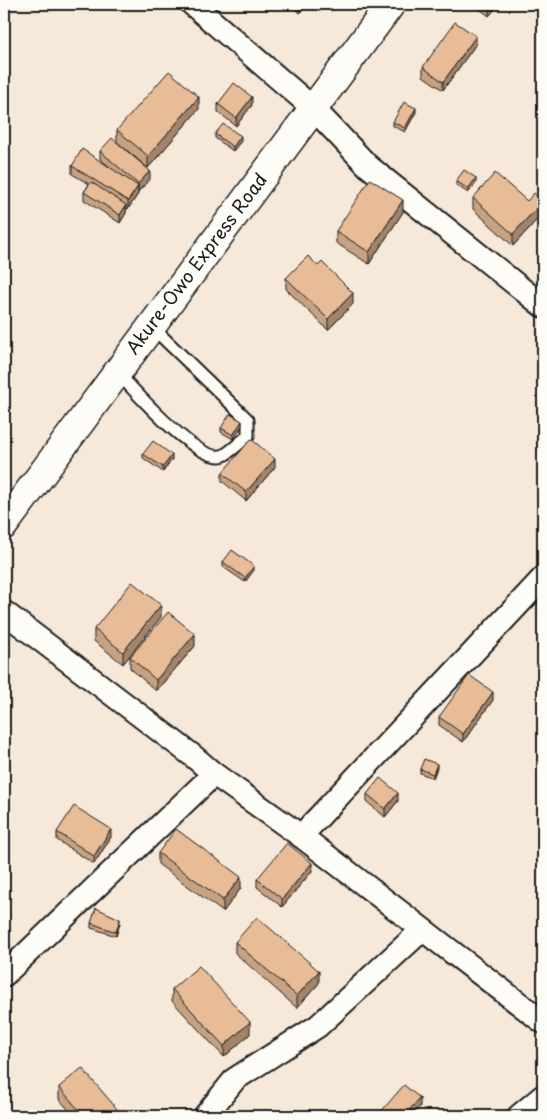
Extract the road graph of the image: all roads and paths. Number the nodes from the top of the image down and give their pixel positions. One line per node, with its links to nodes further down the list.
1 (192, 4): 3 (street)
2 (391, 4): 3 (highway, Akure-Owo Express Road)
3 (313, 108): 4 (street); 5 (highway, Akure-Owo Express Road)
4 (543, 306)
5 (151, 326): 6 (highway, Akure-Owo Express Road); 6 (lane)
6 (117, 372): 7 (highway, Akure-Owo Express Road)
7 (4, 525)
8 (543, 578): 11 (street)
9 (4, 612): 10 (street)
10 (214, 774): 11 (street); 13 (street)
11 (301, 836): 12 (street)
12 (422, 930): 14 (street); 16 (street)
13 (4, 975)
14 (543, 1022)
15 (543, 1096): 17 (street)
16 (205, 1116)
17 (519, 1116)

